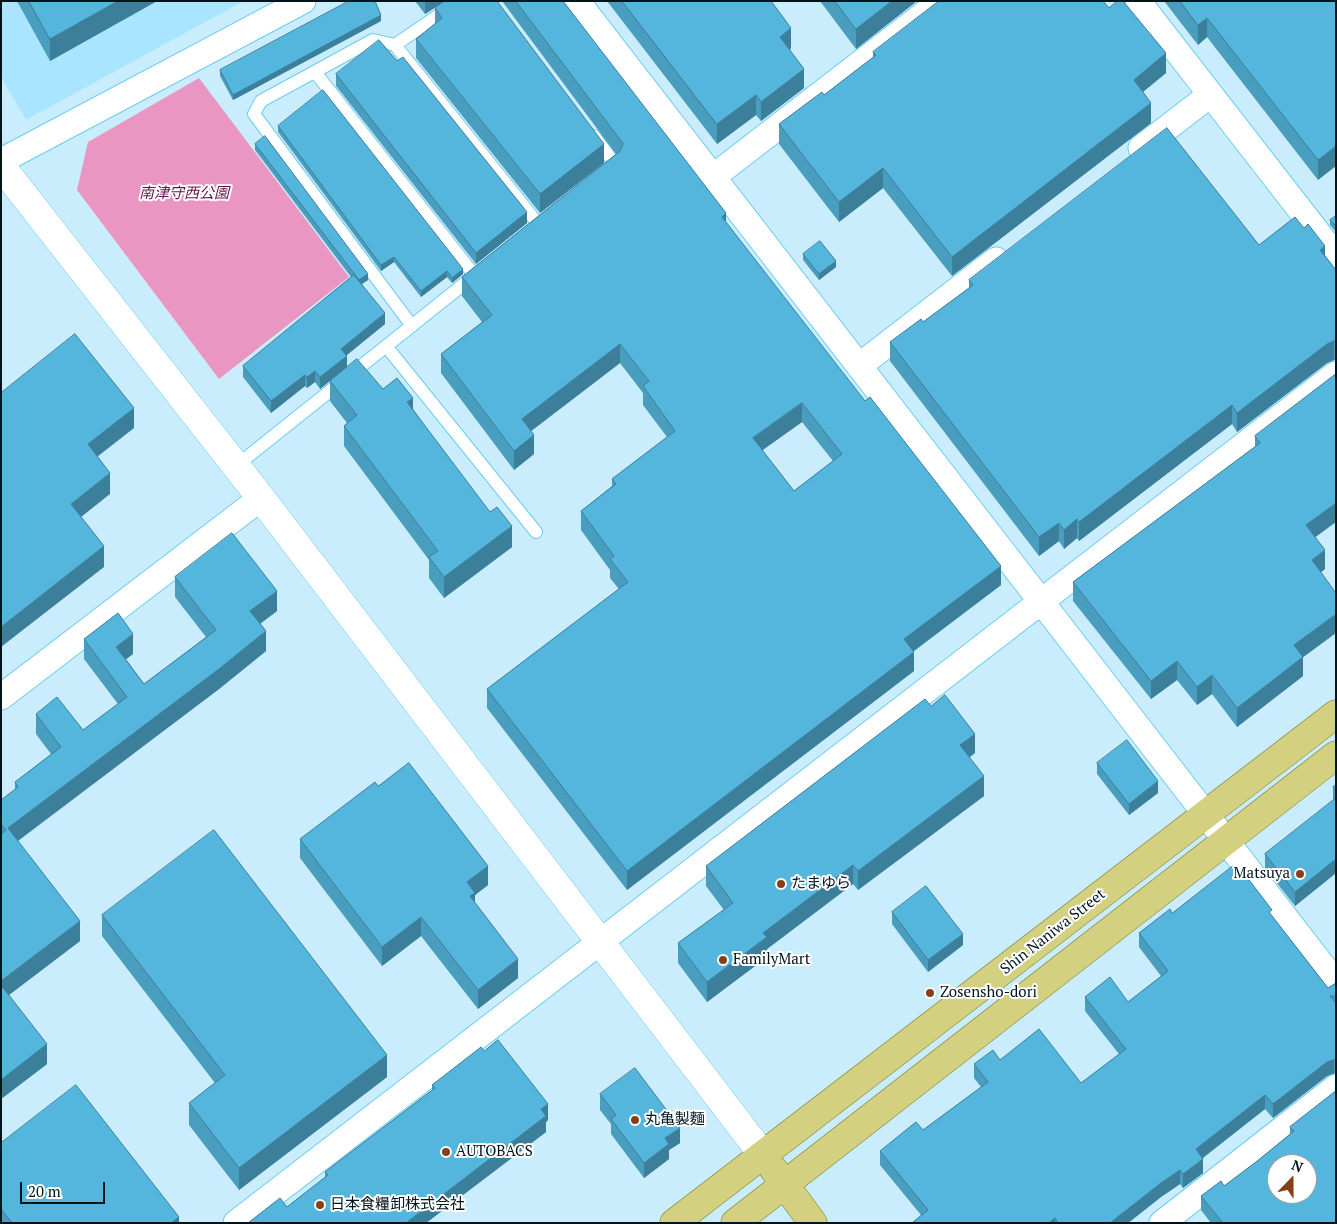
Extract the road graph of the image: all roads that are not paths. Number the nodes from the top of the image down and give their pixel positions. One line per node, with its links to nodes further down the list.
1 (303, 1): 10 (street)
2 (459, 1): 6 (lane)
3 (577, 1): 14 (street)
4 (941, 1): 14 (street)
5 (1138, 1): 8 (street)
6 (395, 46): 7 (lane); 15 (lane)
7 (315, 72): 18 (lane); 18 (lane)
8 (1210, 95): 11 (street); 17 (street)
9 (586, 125): 13 (lane)
10 (1, 161)
11 (1124, 161)
12 (1, 166): 22 (street)
13 (600, 176)
14 (713, 177): 20 (street)
15 (539, 225)
16 (1015, 245): 20 (street)
17 (1336, 256)
18 (412, 326): 19 (lane)
19 (386, 346): 22 (lane); 24 (lane)
20 (859, 366): 25 (street)
21 (1336, 374): 25 (street)
22 (236, 466): 23 (street)
23 (261, 498): 26 (street); 31 (street)
24 (536, 532)
25 (1041, 600): 29 (street); 31 (street)
26 (1, 698)
27 (1336, 714): 29 (main road, Shin Naniwa Street)
28 (1336, 755): 30 (main road)
29 (1204, 815): 30 (street); 34 (main road, Shin Naniwa Street)
30 (1226, 841): 32 (street); 35 (main road)
31 (600, 941): 34 (street); 36 (street)
32 (1336, 983)
33 (1336, 1087): 40 (street)
34 (763, 1155): 35 (main road); 37 (main road, Shin Naniwa Street)
35 (784, 1184): 38 (main road); 39 (main road)
36 (236, 1223)
37 (674, 1223)
38 (735, 1223)
39 (813, 1223)
40 (1162, 1223)

